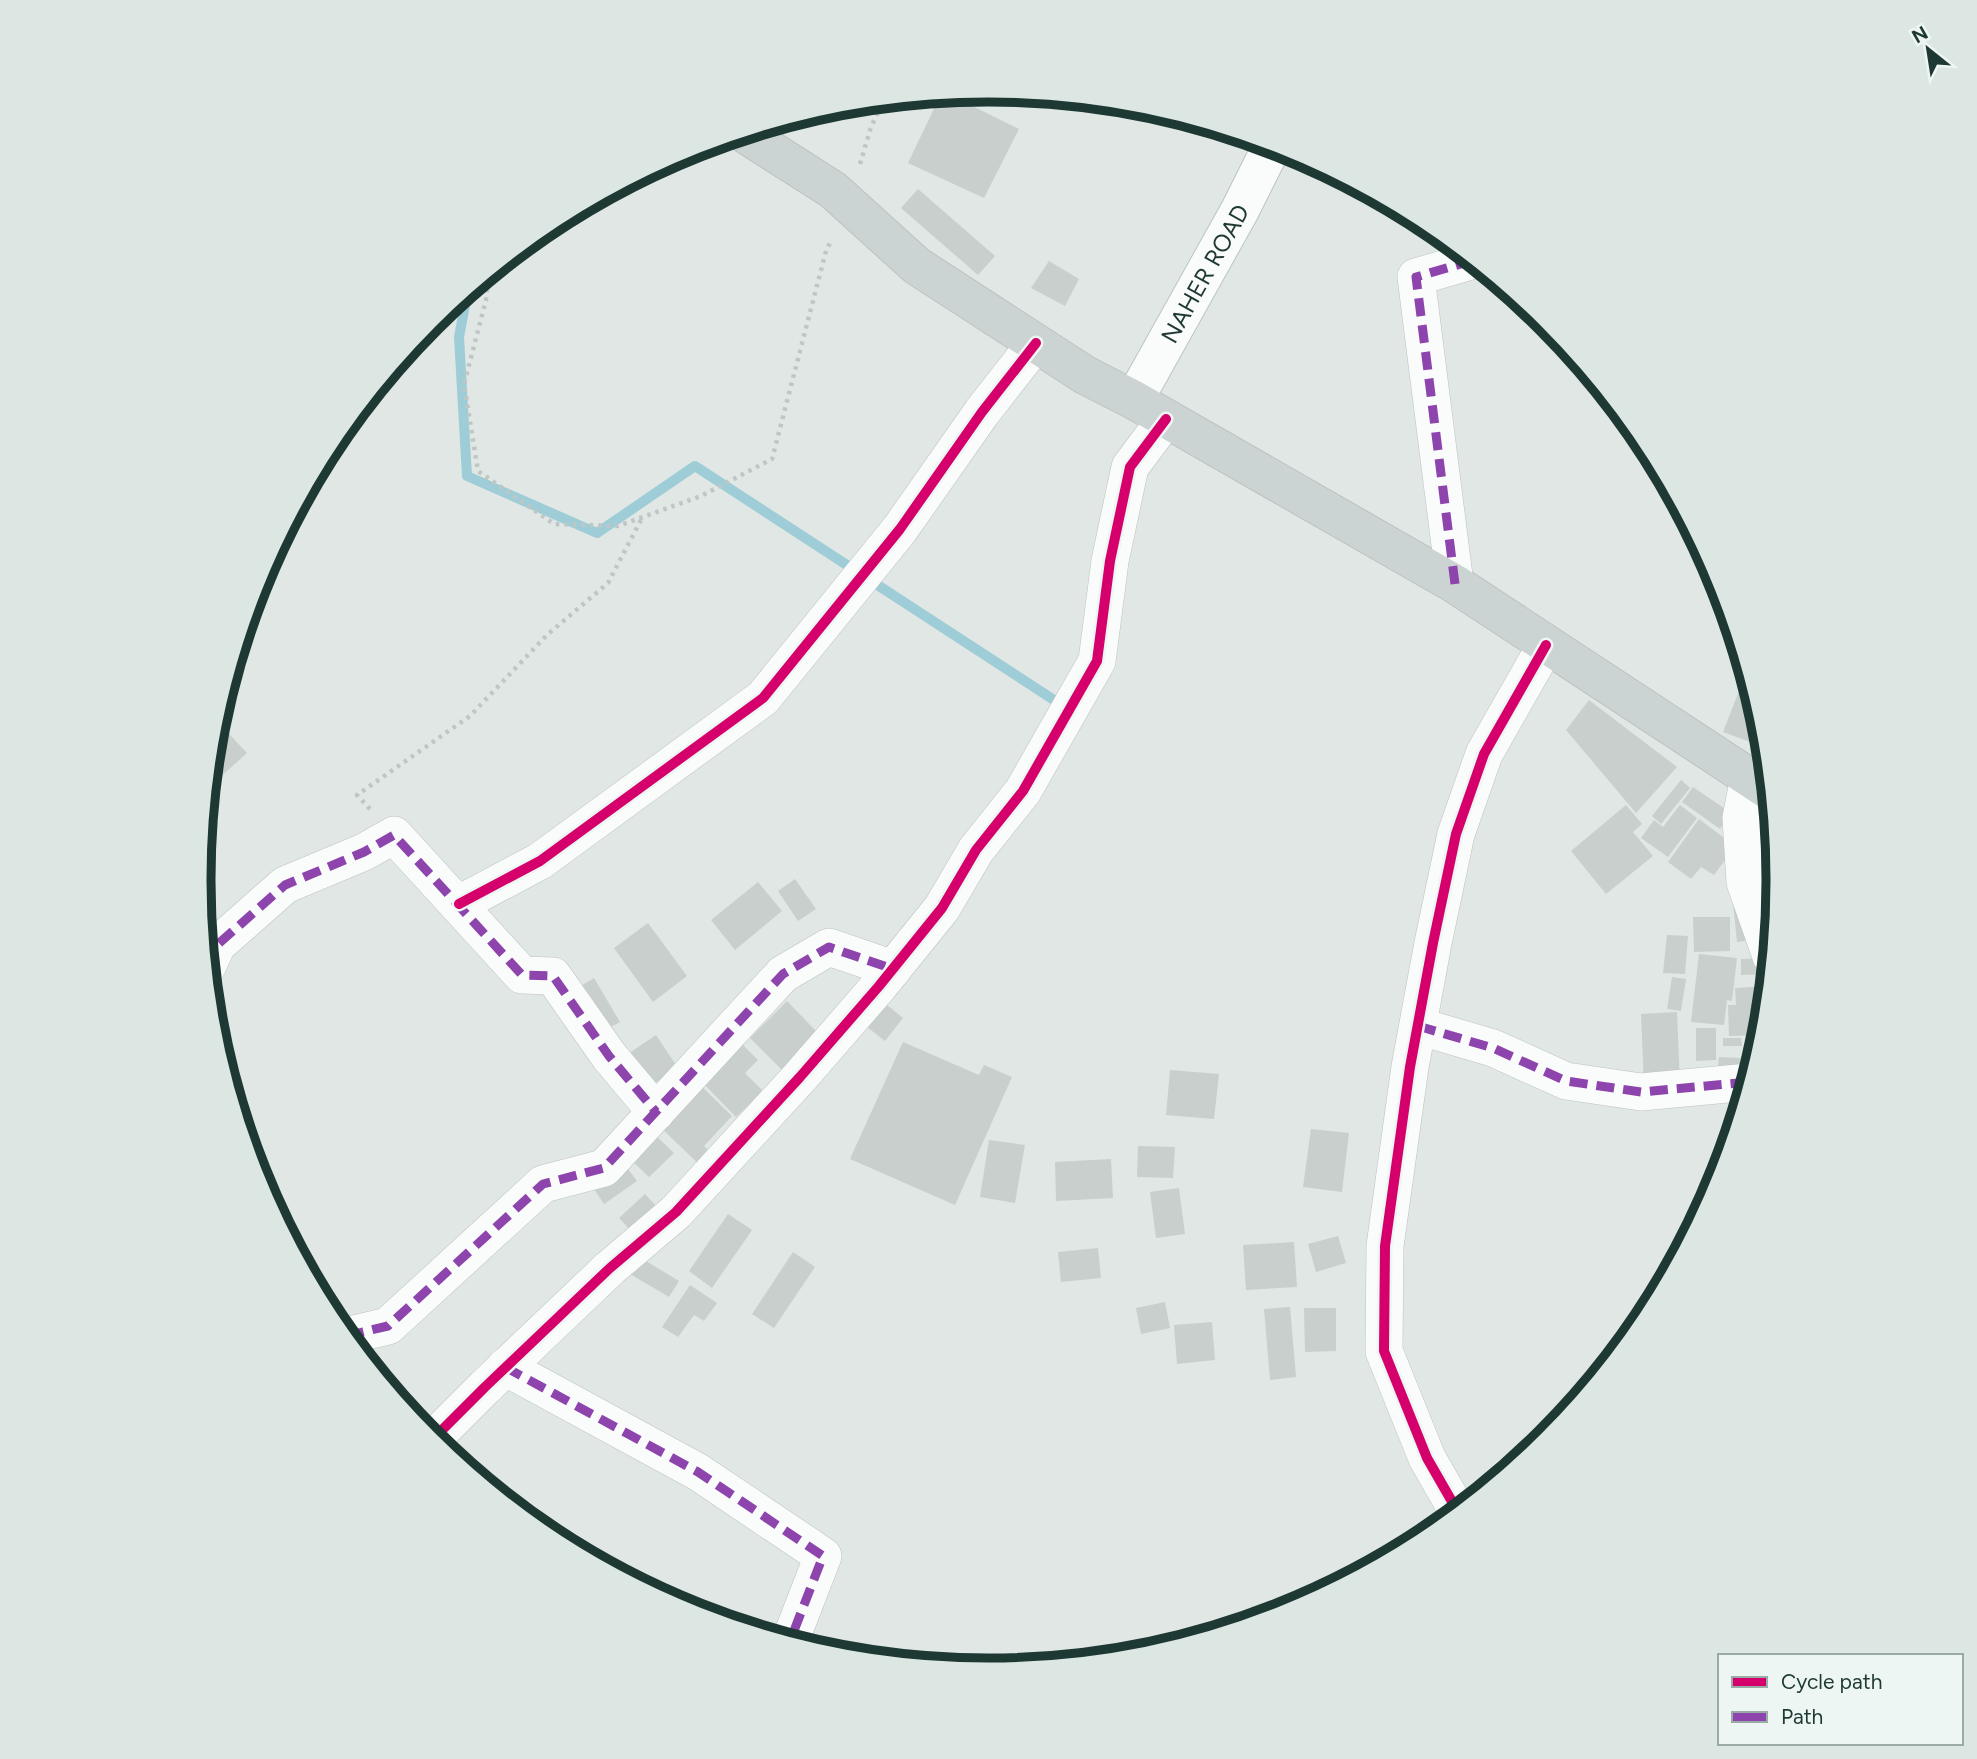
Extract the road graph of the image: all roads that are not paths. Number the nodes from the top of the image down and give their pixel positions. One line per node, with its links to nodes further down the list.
1 (752, 139): 4 (main road)
2 (1268, 154): 5 (main road, NAHER ROAD)
3 (1463, 263): 7 (street)
4 (1036, 343): 5 (main road); 10 (street)
5 (1134, 400): 6 (main road)
6 (1166, 419): 7 (main road); 13 (street)
7 (1455, 584): 8 (main road)
8 (1546, 645): 9 (main road); 14 (street)
9 (1760, 785): 11 (street)
10 (459, 904): 12 (street); 16 (street)
11 (1764, 937)
12 (214, 951)
13 (893, 969): 16 (street); 18 (street)
14 (1418, 1026): 15 (street); 20 (street)
15 (1739, 1083)
16 (656, 1112): 17 (street)
17 (357, 1333)
18 (505, 1367): 19 (street); 21 (street)
19 (440, 1432)
20 (1453, 1503)
21 (793, 1633)

